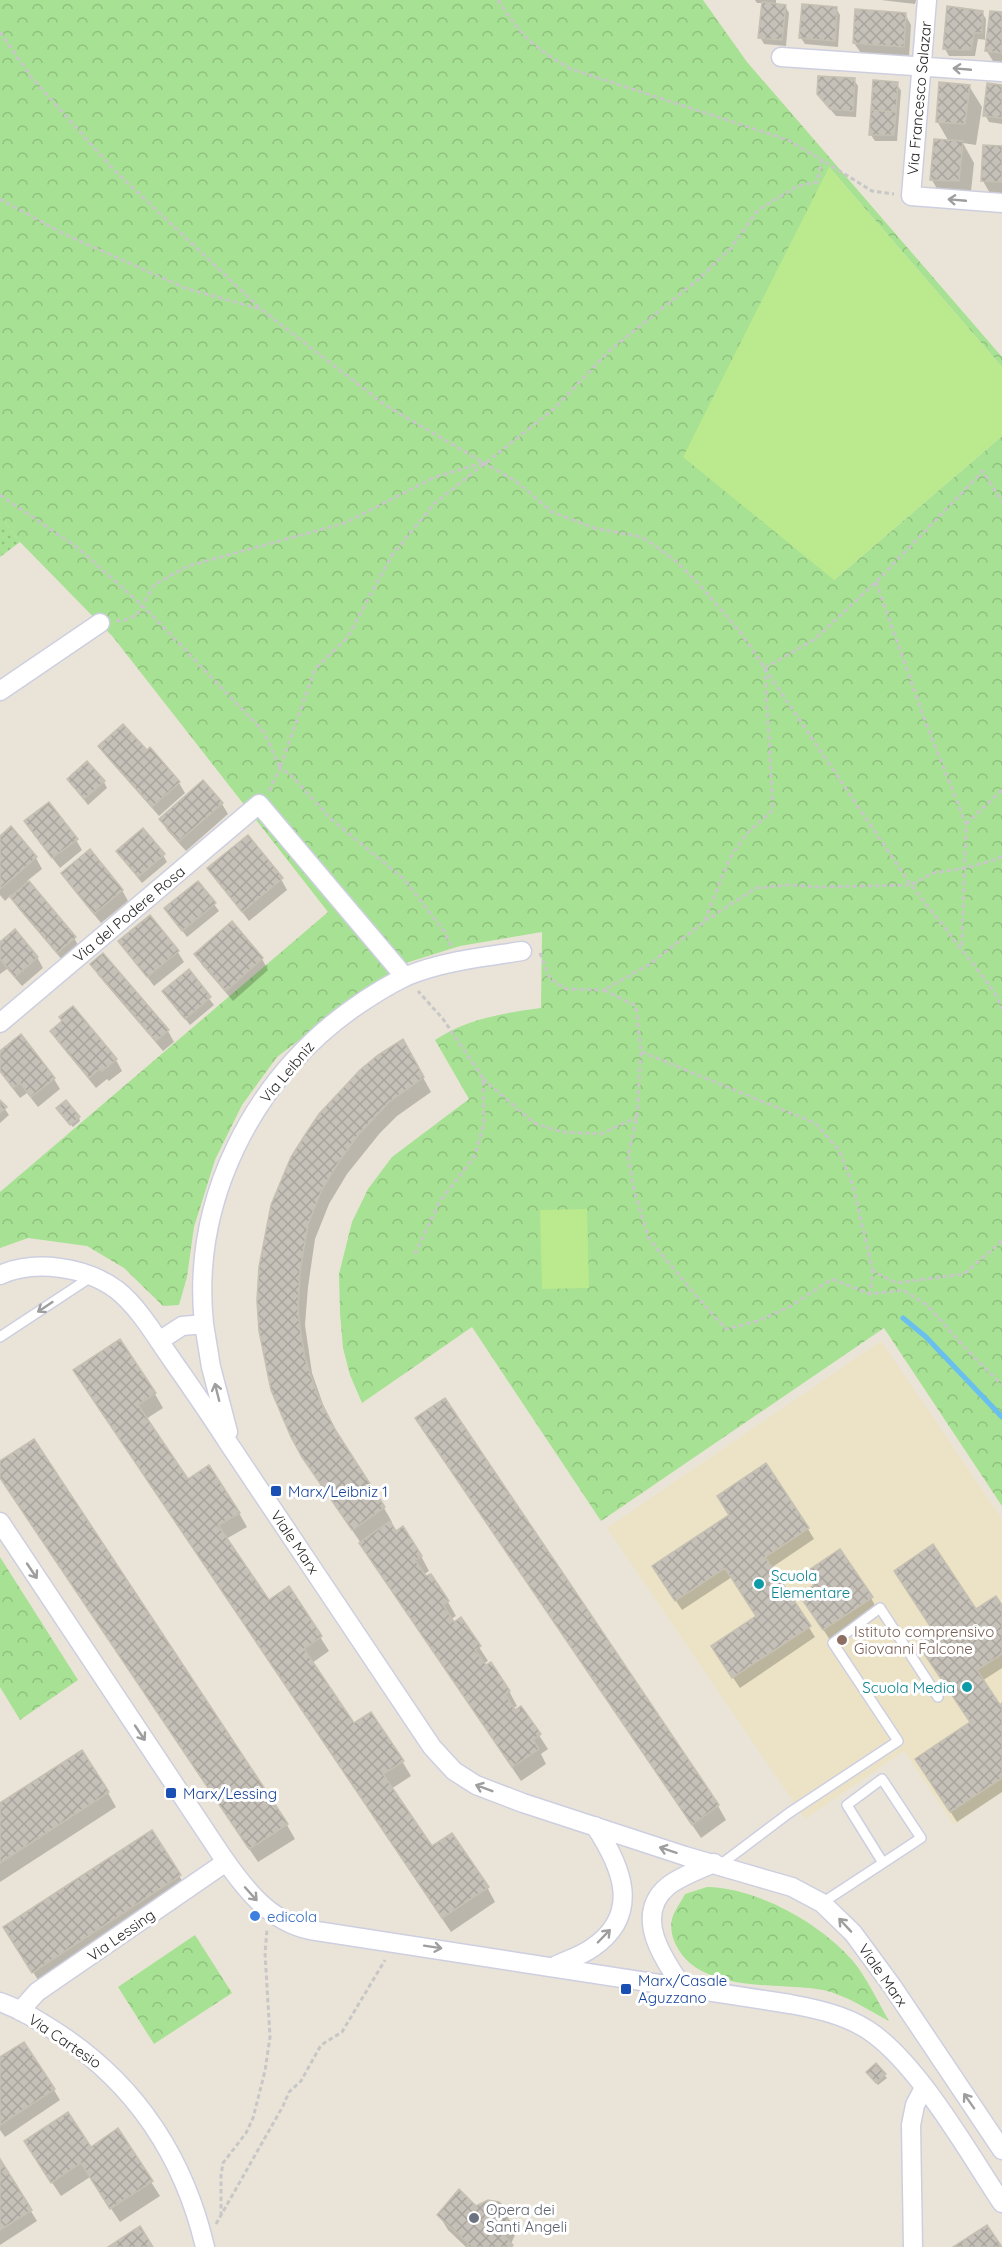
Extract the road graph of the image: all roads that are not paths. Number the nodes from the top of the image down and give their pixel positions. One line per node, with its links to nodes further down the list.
1 (927, 0): 3 (street, Via Francesco Salazar)
2 (781, 57): 3 (street)
3 (923, 65): 4 (street, one-way to 3); 5 (street, Via Francesco Salazar, one-way to 3)
4 (1002, 72)
5 (1002, 203)
6 (100, 623): 7 (street)
7 (0, 691)
8 (522, 951): 9 (street, Via Leibniz)
9 (405, 977): 10 (street, Via del Podere Rosa); 13 (street, Via Leibniz)
10 (0, 1023)
11 (0, 1275): 12 (street, Viale Marx)
12 (91, 1277): 14 (lane, one-way to 14); 15 (street, Viale Marx)
13 (204, 1324): 15 (street); 16 (street, Via Leibniz, one-way to 13)
14 (0, 1337)
15 (159, 1341): 16 (street, Viale Marx)
16 (232, 1448): 19 (street, Viale Marx, one-way to 16)
17 (0, 1522): 20 (street, one-way to 20)
18 (938, 1697): 22 (lane)
19 (595, 1826): 22 (street, Viale Marx, one-way to 19); 24 (street, one-way to 19)
20 (226, 1862): 24 (street, one-way to 24); 27 (street, Via Lessing)
21 (883, 1863): 21 (lane); 23 (lane)
22 (717, 1864): 23 (street, Viale Marx); 25 (street)
23 (822, 1903): 29 (street, Viale Marx, one-way to 23)
24 (555, 1966): 25 (street)
25 (682, 1986): 28 (street)
26 (0, 2002): 27 (street, Via Cartesio)
27 (20, 2011): 31 (street, Via Cartesio)
28 (924, 2088): 30 (street); 32 (street)
29 (1002, 2150)
30 (1002, 2203)
31 (204, 2243)
32 (913, 2247)

